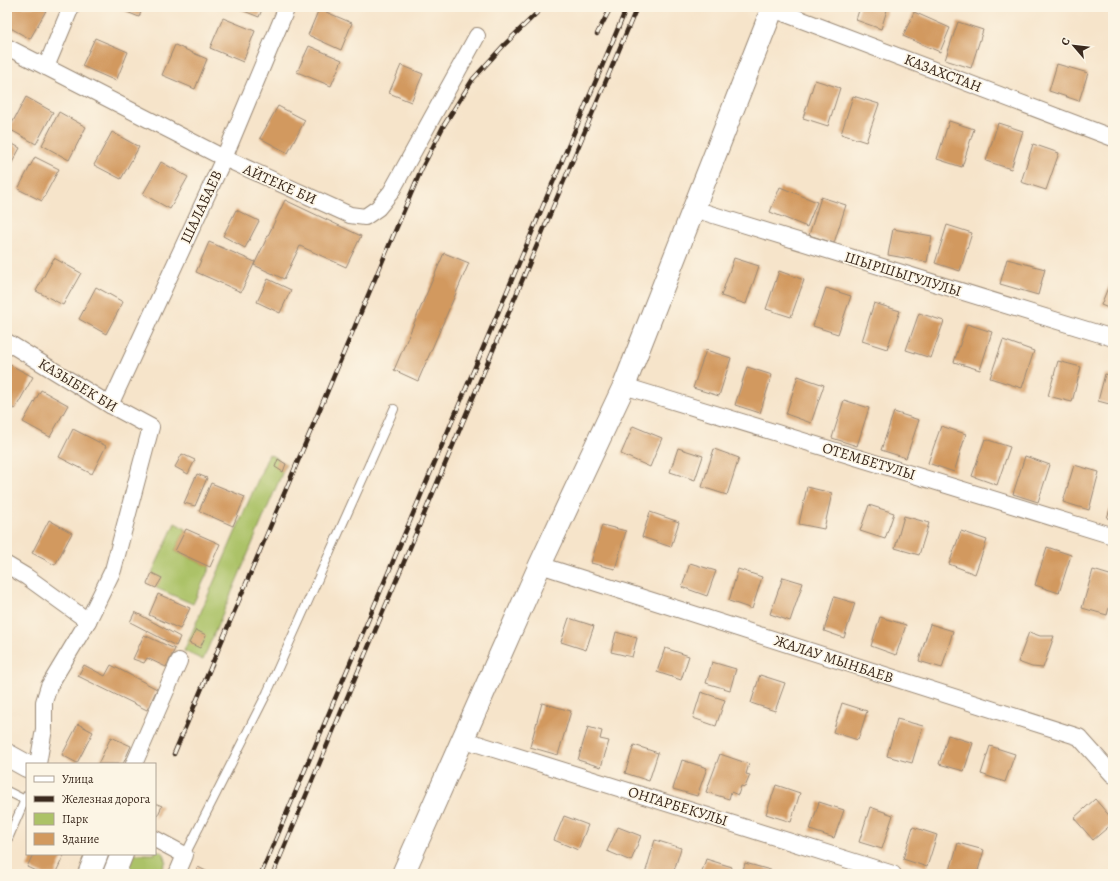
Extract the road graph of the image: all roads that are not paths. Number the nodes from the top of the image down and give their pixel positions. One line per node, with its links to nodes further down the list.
1 (71, 7): 6 (street)
2 (287, 7): 8 (street, ШАЛАБАЕВ)
3 (773, 8): 7 (street, КАЗАХСТАН); 9 (street)
4 (477, 36): 8 (street, АЙТЕКЕ БИ)
5 (7, 47): 6 (street, АЙТЕКЕ БИ)
6 (46, 67): 8 (street, АЙТЕКЕ БИ)
7 (1113, 138)
8 (224, 158): 13 (street, ШАЛАБАЕВ)
9 (694, 209): 10 (street, ШЫРШЫГУЛУЛЫ); 12 (street)
10 (1113, 338)
11 (7, 342): 13 (street, КАЗЫБЕК БИ)
12 (624, 386): 15 (street, ОТЕМБЕТУЛЫ); 17 (street)
13 (110, 405): 18 (street, КАЗЫБЕК БИ)
14 (394, 409): 32 (lane)
15 (1113, 536)
16 (7, 565): 18 (street)
17 (540, 565): 20 (street); 25 (street, ЖАЛАУ МЫНБАЕВ)
18 (88, 621): 22 (street)
19 (179, 661): 23 (street)
20 (462, 739): 36 (street); 37 (street, ОНГАРБЕКУЛЫ)
21 (7, 755): 24 (street)
22 (38, 763)
23 (134, 763)
24 (26, 765)
25 (1113, 775)
26 (7, 791): 27 (lane)
27 (26, 797): 29 (lane)
28 (156, 840): 32 (street)
29 (7, 841)
30 (97, 855): 33 (street)
31 (122, 855): 34 (street)
32 (185, 856): 35 (street)
33 (89, 874)
34 (114, 874)
35 (177, 874)
36 (403, 874)
37 (893, 874)

